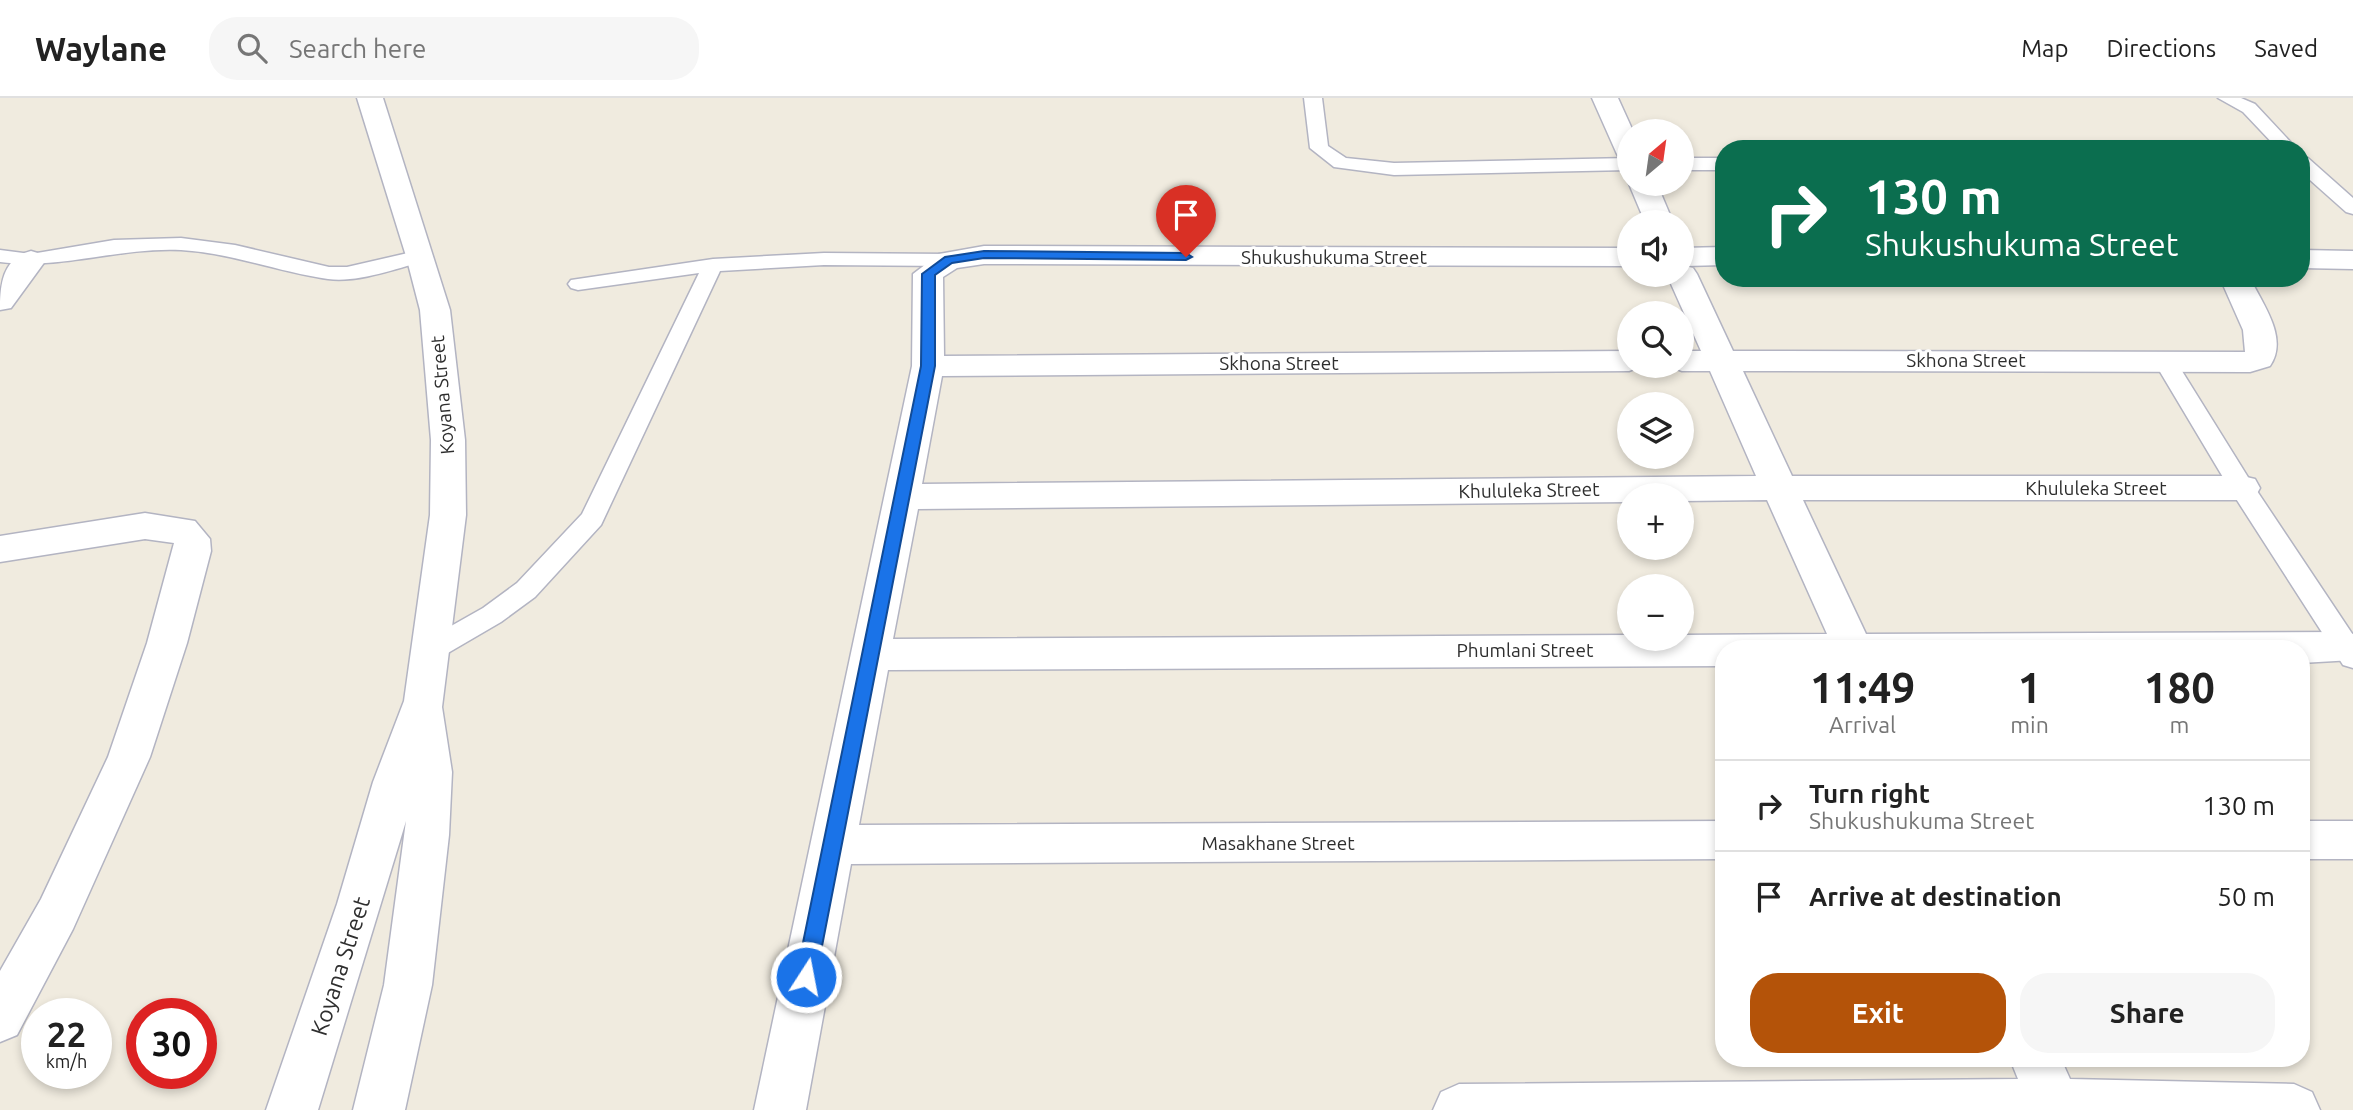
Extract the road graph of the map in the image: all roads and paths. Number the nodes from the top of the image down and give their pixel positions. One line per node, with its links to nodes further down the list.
1 (370, 98): 13 (street, Koyana Street)
2 (1313, 98): 7 (lane)
3 (1605, 98): 5 (street)
4 (2227, 98): 6 (lane)
5 (1617, 125)
6 (2279, 140)
7 (1617, 164)
8 (1694, 164): 9 (lane)
9 (1715, 164)
10 (2310, 172): 11 (lane)
11 (2353, 208)
12 (0, 256): 18 (lane)
13 (421, 256): 18 (lane); 37 (street, Koyana Street)
14 (1715, 256): 16 (street)
15 (1617, 257): 19 (street, Shukushukuma Street)
16 (1694, 257)
17 (2310, 259): 20 (street)
18 (32, 260): 25 (street)
19 (949, 260): 21 (lane); 30 (street)
20 (2353, 260)
21 (713, 265): 22 (lane); 37 (lane)
22 (578, 284)
23 (1688, 287): 26 (street)
24 (2239, 287): 27 (street, Skhona Street)
25 (0, 301)
26 (1720, 360): 27 (street, Skhona Street); 29 (street, Skhona Street); 31 (street)
27 (2164, 360): 32 (lane)
28 (1617, 361): 30 (street, Skhona Street)
29 (1694, 361)
30 (928, 366): 33 (street)
31 (1778, 488): 32 (street, Khululeka Street); 33 (street, Khululeka Street); 35 (street)
32 (2242, 488): 39 (lane)
33 (900, 497): 40 (street)
34 (0, 549): 46 (street)
35 (1848, 640)
36 (1715, 649): 40 (street, Phumlani Street)
37 (431, 650): 41 (street, Koyana Street)
38 (2310, 652): 39 (street, Phumlani Street)
39 (2349, 652)
40 (872, 655): 45 (street)
41 (424, 701): 49 (street, Koyana Street); 50 (street, Koyana Street)
42 (1715, 840): 45 (street, Masakhane Street)
43 (2310, 840): 44 (street)
44 (2353, 840)
45 (832, 845): 51 (street)
46 (0, 1018)
47 (2039, 1067): 48 (street)
48 (2057, 1107): 52 (street); 53 (street)
49 (292, 1110)
50 (379, 1110)
51 (780, 1110)
52 (1459, 1110)
53 (2294, 1110)

